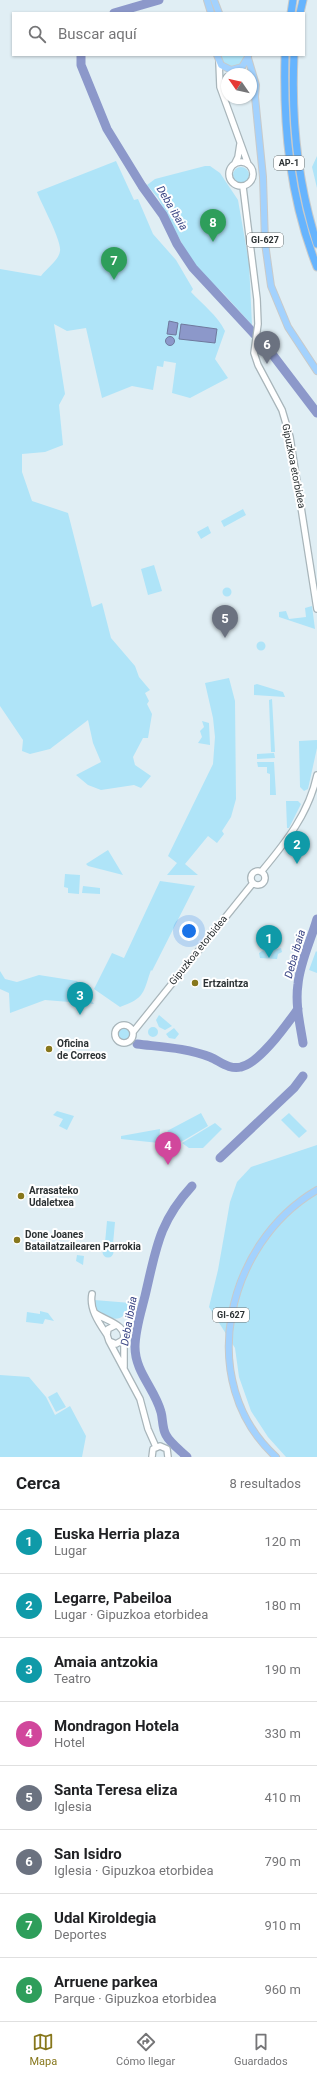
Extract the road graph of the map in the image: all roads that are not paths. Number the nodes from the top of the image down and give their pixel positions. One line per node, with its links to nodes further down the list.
1 (207, 0): 6 (main road)
2 (214, 0): 7 (main road)
3 (289, 0): 8 (highway)
4 (293, 0): 9 (highway)
5 (303, 0): 10 (highway)
6 (212, 12)
7 (219, 12)
8 (287, 12)
9 (291, 12)
10 (300, 12)
11 (217, 56): 15 (main road)
12 (285, 56): 27 (highway, AP-1)
13 (294, 56): 26 (highway, AP-1)
14 (248, 57): 17 (main road, GI-627); 18 (main road, GI-627)
15 (219, 62): 16 (main road); 19 (street)
16 (224, 68)
17 (242, 68)
18 (251, 68)
19 (221, 90)
20 (226, 104): 22 (street)
21 (256, 104): 28 (main road, GI-627)
22 (240, 144): 23 (street); 24 (street)
23 (235, 164): 24 (street); 25 (street)
24 (248, 164): 25 (street)
25 (243, 187): 29 (street, Gipuzkoa etorbidea)
26 (317, 244)
27 (317, 267)
28 (317, 371)
29 (317, 609)
30 (317, 775): 31 (street)
31 (261, 872): 32 (street); 32 (street)
32 (253, 883): 33 (street, Gipuzkoa etorbidea)
33 (144, 1017): 34 (street, Gipuzkoa etorbidea); 35 (street, Gipuzkoa etorbidea)
34 (128, 1026): 35 (street); 35 (street)
35 (133, 1032)
36 (317, 1190): 47 (main road, GI-627)
37 (92, 1294): 38 (street)
38 (94, 1313): 39 (street); 40 (street)
39 (116, 1325): 40 (street); 41 (street)
40 (106, 1335): 42 (street)
41 (124, 1337): 42 (street); 43 (street)
42 (109, 1341): 43 (street)
43 (124, 1367): 44 (street)
44 (156, 1447): 45 (street); 46 (street)
45 (152, 1457)
46 (168, 1457)
47 (276, 1457)

